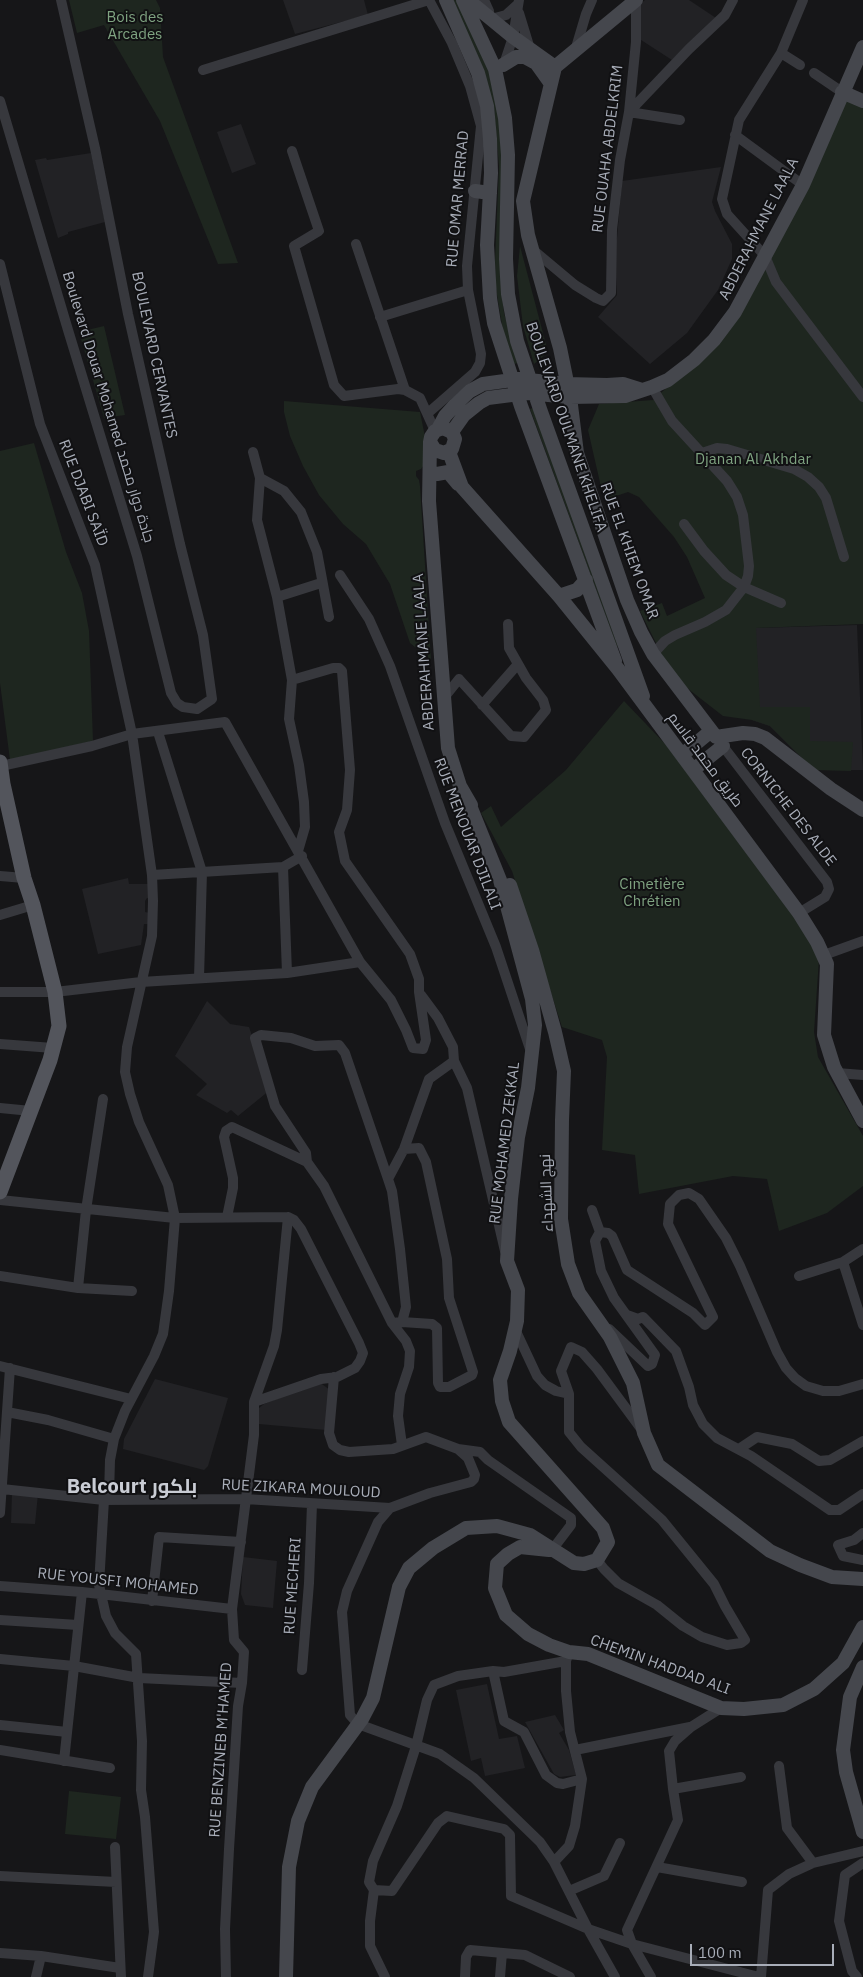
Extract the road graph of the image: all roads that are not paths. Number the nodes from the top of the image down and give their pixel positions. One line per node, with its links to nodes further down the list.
1 (61, 0): 75 (street, BOULEVARD CERVANTES)
2 (429, 0): 21 (street); 33 (street, RUE OMAR MERRAD)
3 (446, 0): 34 (street)
4 (464, 0): 24 (street, BOULEVARD OULMANE KHELIFA)
5 (468, 0): 12 (street)
6 (484, 0): 12 (street)
7 (592, 0): 16 (street)
8 (636, 0): 16 (street); 28 (street, RUE OUAHA ABDELKRIM)
9 (733, 0): 28 (street)
10 (803, 0): 17 (street)
11 (518, 2): 12 (street); 13 (street); 15 (street)
12 (490, 15): 13 (street)
13 (513, 37): 15 (street); 18 (street)
14 (863, 48): 25 (street, ABDERAHMANE LAALA)
15 (530, 49): 20 (street)
16 (575, 51): 20 (street)
17 (780, 53): 19 (street); 30 (street)
18 (503, 65): 23 (street); 24 (street)
19 (800, 65)
20 (555, 68): 23 (street, RUE EL KHIEM OMAR)
21 (203, 70)
22 (814, 73): 25 (street)
23 (551, 84): 36 (street, RUE EL KHIEM OMAR)
24 (500, 88): 67 (street, BOULEVARD OULMANE KHELIFA)
25 (842, 92): 27 (street); 32 (street, ABDERAHMANE LAALA)
26 (0, 101): 75 (street, Boulevard Douar Mohamed جادة دوار محمد)
27 (863, 101)
28 (629, 112): 29 (street); 36 (street, RUE OUAHA ABDELKRIM)
29 (680, 120)
30 (736, 135): 32 (street); 37 (street)
31 (292, 151): 42 (street)
32 (803, 185): 37 (street, ABDERAHMANE LAALA)
33 (475, 191): 34 (street); 39 (street, RUE OMAR MERRAD)
34 (490, 194): 58 (street)
35 (356, 244): 40 (street)
36 (532, 249): 43 (street, RUE EL KHIEM OMAR)
37 (765, 256): 41 (street, ABDERAHMANE LAALA); 44 (street)
38 (0, 264): 78 (street, RUE DJABI SAÏD)
39 (468, 290): 40 (street); 45 (street, RUE OMAR MERRAD)
40 (380, 317): 42 (street)
41 (647, 389): 43 (street); 50 (street)
42 (405, 390): 45 (street)
43 (568, 390): 46 (street); 47 (street); 63 (street, RUE EL KHIEM OMAR)
44 (863, 397)
45 (428, 413): 47 (street)
46 (452, 432): 47 (street); 49 (street)
47 (434, 434): 49 (street); 54 (street, ABDERAHMANE LAALA)
48 (253, 452): 52 (street)
49 (446, 452): 51 (street, ABDERAHMANE LAALA); 53 (street, طريق محمد قاسم)
50 (702, 453): 56 (street); 60 (street)
51 (437, 474): 53 (street); 54 (street, ABDERAHMANE LAALA)
52 (260, 478): 59 (street); 62 (street)
53 (462, 487): 61 (street, طريق محمد قاسم)
54 (429, 501): 73 (street, ABDERAHMANE LAALA)
55 (684, 524): 60 (street)
56 (844, 557)
57 (340, 575): 106 (street, RUE MENOUAR DJILALI)
58 (586, 580): 61 (street); 70 (street)
59 (321, 583): 62 (street); 65 (street)
60 (744, 587): 64 (street); 69 (street)
61 (559, 596): 70 (street, طريق محمد قاسم)
62 (278, 597): 72 (street)
63 (627, 600): 67 (street); 69 (street, RUE EL KHIEM OMAR)
64 (781, 603)
65 (329, 617)
66 (508, 624): 71 (street)
67 (622, 638): 68 (street, BOULEVARD OULMANE KHELIFA)
68 (627, 652): 70 (street); 76 (street, BOULEVARD OULMANE KHELIFA)
69 (653, 654): 79 (street, RUE EL KHIEM OMAR)
70 (616, 662): 76 (street, طريق محمد قاسم)
71 (518, 664): 74 (street); 74 (street)
72 (292, 680): 86 (street); 103 (street)
73 (443, 699): 74 (street); 84 (street, ABDERAHMANE LAALA)
74 (482, 705)
75 (197, 709)
76 (650, 713): 80 (street, طريق محمد قاسم)
77 (158, 732): 78 (street); 86 (street); 88 (street)
78 (132, 734): 82 (street); 90 (street, RUE DJABI SAÏD)
79 (717, 738): 80 (street); 83 (street); 85 (street); 93 (street, CORNICHE DES ALDE)
80 (682, 755): 83 (street, طريق محمد قاسم)
81 (0, 762): 82 (main road)
82 (1, 766): 91 (main road)
83 (693, 770): 93 (street, طريق محمد قاسم)
84 (466, 798): 106 (street, RUE MOHAMED ZEKKAL); 133 (street, نهج الشهداء)
85 (863, 810)
86 (300, 854): 87 (street); 97 (street)
87 (283, 867): 88 (street); 98 (street)
88 (202, 872): 90 (street); 99 (street)
89 (0, 876): 91 (street)
90 (152, 876): 100 (street, RUE DJABI SAÏD)
91 (24, 878): 92 (main road)
92 (33, 905): 94 (street); 102 (main road)
93 (799, 913): 96 (street, طريق محمد قاسم)
94 (0, 915)
95 (863, 941): 96 (street)
96 (824, 955): 108 (street, طريق محمد قاسم)
97 (360, 962): 98 (street); 103 (street)
98 (287, 973): 99 (street)
99 (199, 978): 100 (street)
100 (141, 982): 102 (street); 123 (street, RUE DJABI SAÏD)
101 (0, 992): 102 (street)
102 (55, 992): 105 (main road)
103 (419, 992): 107 (street)
104 (0, 1044): 105 (street)
105 (53, 1048): 112 (main road)
106 (532, 1054): 126 (street, RUE MOHAMED ZEKKAL)
107 (454, 1061): 114 (street); 126 (street)
108 (837, 1073): 109 (street); 113 (street, طريق محمد قاسم)
109 (863, 1075)
110 (103, 1099): 119 (street)
111 (0, 1108): 112 (street)
112 (31, 1111): 117 (main road)
113 (863, 1122)
114 (404, 1149): 116 (street); 134 (street)
115 (307, 1162): 116 (street); 121 (street); 134 (street)
116 (388, 1180): 134 (street)
117 (1, 1185)
118 (0, 1200): 119 (street)
119 (86, 1210): 123 (street); 130 (street)
120 (592, 1210): 124 (street)
121 (227, 1217): 122 (street); 123 (street)
122 (288, 1217): 138 (street); 142 (street, RUE BENZINEB M'HAMED)
123 (175, 1218): 141 (street, RUE DJABI SAÏD)
124 (600, 1232): 132 (street); 139 (street)
125 (863, 1249): 127 (street)
126 (507, 1261): 136 (street, RUE MOHAMED ZEKKAL)
127 (843, 1262): 129 (street); 135 (street)
128 (0, 1276): 130 (street)
129 (799, 1276)
130 (78, 1288): 131 (street)
131 (132, 1291)
132 (627, 1315): 133 (street); 149 (street)
133 (596, 1317): 144 (street, نهج الشهداء)
134 (397, 1323): 147 (street)
135 (863, 1325)
136 (515, 1329): 140 (street); 160 (street, RUE MOHAMED ZEKKAL)
137 (5, 1367): 141 (street); 143 (street)
138 (334, 1378): 142 (street); 147 (street)
139 (863, 1384)
140 (569, 1394): 144 (street); 160 (street)
141 (131, 1399): 145 (street, RUE DJABI SAÏD)
142 (254, 1402): 152 (street, RUE BENZINEB M'HAMED)
143 (7, 1412): 145 (street); 150 (street)
144 (644, 1432): 162 (street, نهج الشهداء)
145 (114, 1439): 153 (street, RUE DJABI SAÏD)
146 (863, 1441): 149 (street)
147 (402, 1445): 148 (street)
148 (458, 1449): 155 (street); 159 (street)
149 (739, 1449): 151 (street)
150 (2, 1489): 153 (street, RUE ZIKARA MOULOUD); 156 (street)
151 (863, 1494)
152 (246, 1499): 153 (street, RUE ZIKARA MOULOUD); 154 (street, RUE ZIKARA MOULOUD); 158 (street, RUE BENZINEB M'HAMED)
153 (104, 1500): 165 (street, RUE DJABI SAÏD)
154 (312, 1504): 155 (street, RUE ZIKARA MOULOUD); 175 (street, RUE MECHERI)
155 (390, 1508): 181 (street)
156 (0, 1513)
157 (863, 1533): 161 (street)
158 (241, 1542): 166 (street); 167 (street, RUE BENZINEB M'HAMED)
159 (552, 1550): 160 (street); 171 (street, CHEMIN HADDAD ALI); 181 (street)
160 (597, 1560)
161 (863, 1560)
162 (863, 1579)
163 (0, 1586): 164 (street, RUE YOUSFI MOHAMED)
164 (82, 1592): 165 (street, RUE YOUSFI MOHAMED); 169 (street)
165 (100, 1594): 166 (street, RUE YOUSFI MOHAMED); 177 (street, RUE DJABI SAÏD)
166 (152, 1601): 167 (street, RUE YOUSFI MOHAMED)
167 (232, 1609): 178 (street, RUE BENZINEB M'HAMED)
168 (0, 1620): 169 (street)
169 (78, 1625): 173 (street)
170 (863, 1628): 179 (street, CHEMIN HADDAD ALI)
171 (568, 1657): 176 (street); 179 (street, CHEMIN HADDAD ALI); 186 (street)
172 (0, 1659): 173 (street)
173 (74, 1666): 177 (street); 183 (street)
174 (863, 1668): 193 (street)
175 (302, 1670)
176 (493, 1671): 184 (street); 191 (street)
177 (138, 1678): 178 (street); 215 (street, RUE DJABI SAÏD)
178 (242, 1683): 216 (street, RUE BENZINEB M'HAMED)
179 (721, 1708): 182 (street)
180 (0, 1724): 183 (street)
181 (358, 1724): 184 (street); 217 (street)
182 (691, 1727): 186 (street); 192 (street)
183 (67, 1732): 187 (street)
184 (416, 1746): 197 (street); 204 (street)
185 (0, 1750): 187 (street)
186 (575, 1750): 191 (street)
187 (64, 1760): 189 (street)
188 (779, 1766): 198 (street)
189 (110, 1768)
190 (740, 1777): 192 (street)
191 (582, 1779): 197 (street)
192 (673, 1789): 200 (street)
193 (863, 1832)
194 (620, 1842): 206 (street)
195 (115, 1847): 202 (street)
196 (863, 1851): 198 (street)
197 (554, 1862): 206 (street)
198 (813, 1863): 224 (street)
199 (863, 1863): 225 (street)
200 (658, 1867): 203 (street); 209 (street)
201 (0, 1876): 202 (street)
202 (116, 1882): 213 (street)
203 (742, 1882)
204 (374, 1890): 207 (street); 218 (street)
205 (500, 1890): 207 (street)
206 (569, 1891): 208 (street)
207 (511, 1896): 208 (street)
208 (588, 1928): 209 (street); 222 (street)
209 (632, 1944): 223 (street); 224 (street)
210 (0, 1953): 212 (street)
211 (502, 1953): 219 (street); 220 (street); 221 (street)
212 (41, 1956): 213 (street); 214 (street)
213 (121, 1973)
214 (36, 1977)
215 (148, 1977)
216 (226, 1977)
217 (286, 1977)
218 (385, 1977)
219 (465, 1977)
220 (500, 1977)
221 (570, 1977)
222 (615, 1977)
223 (651, 1977)
224 (760, 1977)
225 (857, 1977)

